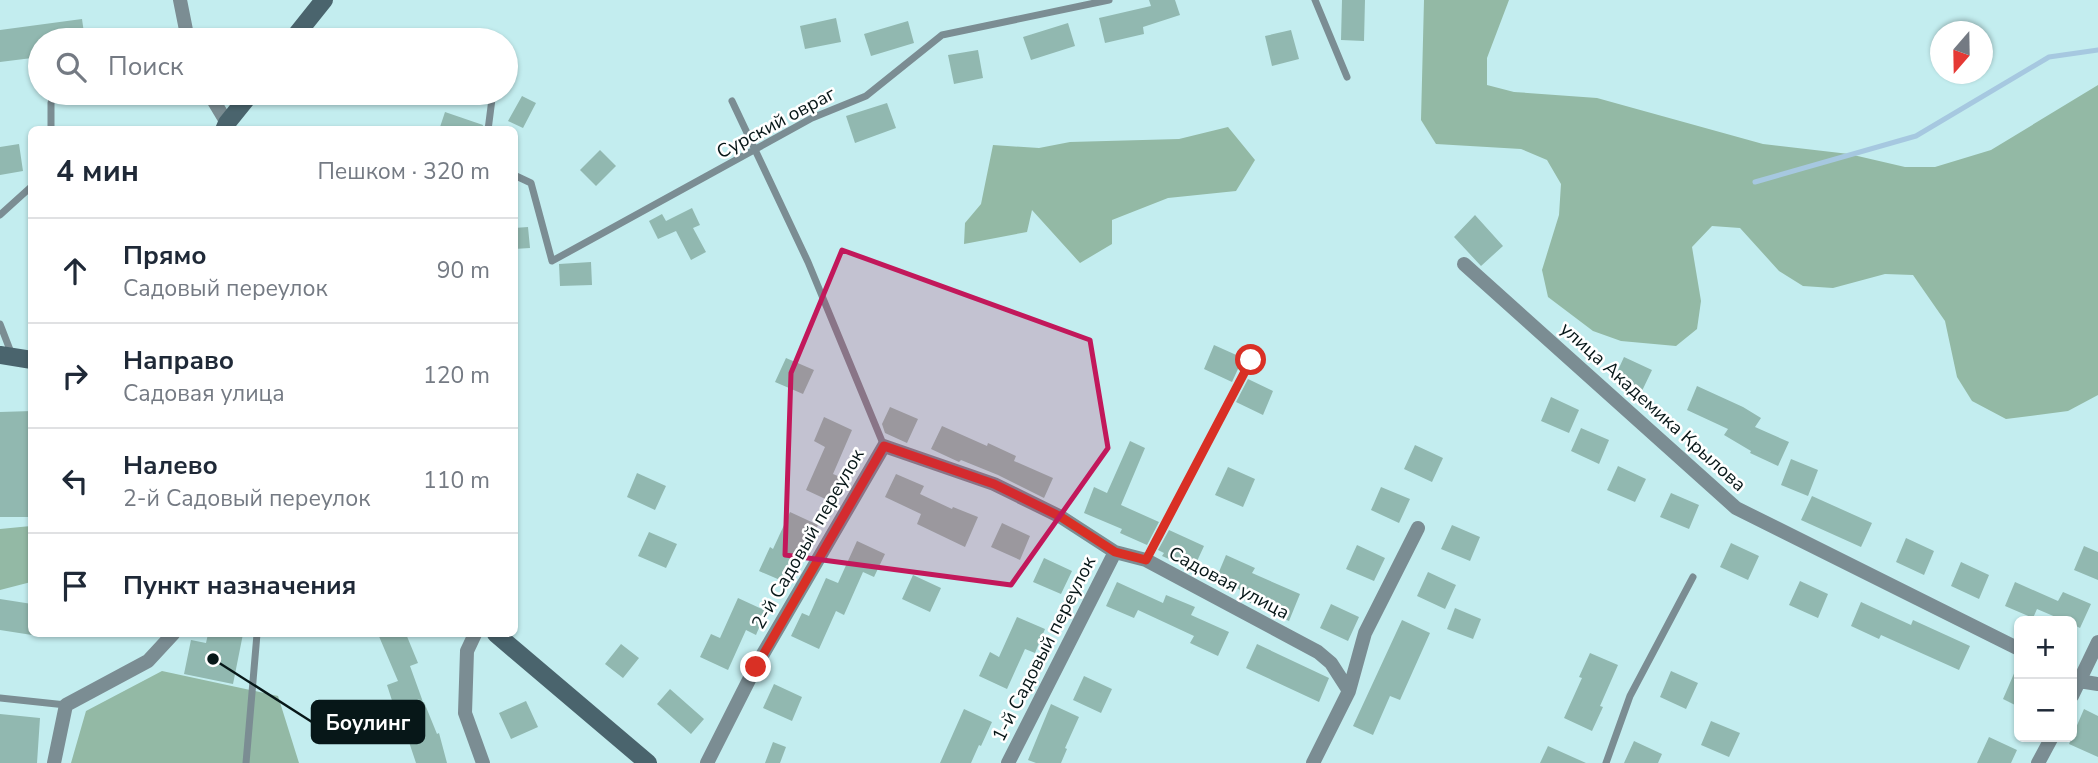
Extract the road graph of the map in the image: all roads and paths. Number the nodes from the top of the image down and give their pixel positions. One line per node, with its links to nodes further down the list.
1 (180, 0): 5 (street)
2 (324, 0): 6 (main road)
3 (1109, 0): 16 (lane, Сурский овраг)
4 (1315, 0): 7 (lane)
5 (186, 28)
6 (302, 28)
7 (1347, 77)
8 (732, 101): 16 (lane)
9 (51, 105): 13 (lane)
10 (215, 105): 14 (street)
11 (242, 105): 14 (main road)
12 (491, 105): 15 (lane)
13 (51, 126)
14 (225, 126)
15 (489, 126)
16 (756, 151): 17 (lane, Сурский овраг); 25 (lane)
17 (518, 177)
18 (28, 190): 19 (lane)
19 (0, 215)
20 (1464, 264): 35 (street, улица Академика Крылова)
21 (0, 324): 22 (lane)
22 (6, 355): 23 (main road)
23 (28, 359)
24 (1251, 360): 28 (lane)
25 (884, 446): 27 (street, Садовая улица); 47 (street, 2-й Садовый переулок)
26 (1418, 528): 39 (street)
27 (1115, 552): 28 (street, Садовая улица); 48 (street, 1-й Садовый переулок)
28 (1146, 560): 39 (street, Садовая улица)
29 (1693, 577): 50 (lane)
30 (170, 637): 41 (street)
31 (257, 637): 44 (lane)
32 (474, 637): 45 (street)
33 (500, 637): 46 (main road)
34 (2098, 642): 36 (street)
35 (2014, 647)
36 (2077, 677)
37 (2077, 679): 38 (street)
38 (2098, 684)
39 (1349, 691): 49 (street)
40 (0, 698): 41 (lane)
41 (66, 705): 43 (street)
42 (2049, 742): 51 (street)
43 (54, 763)
44 (246, 763)
45 (483, 763)
46 (648, 763)
47 (707, 763)
48 (1008, 763)
49 (1313, 763)
50 (1606, 763)
51 (2038, 763)

